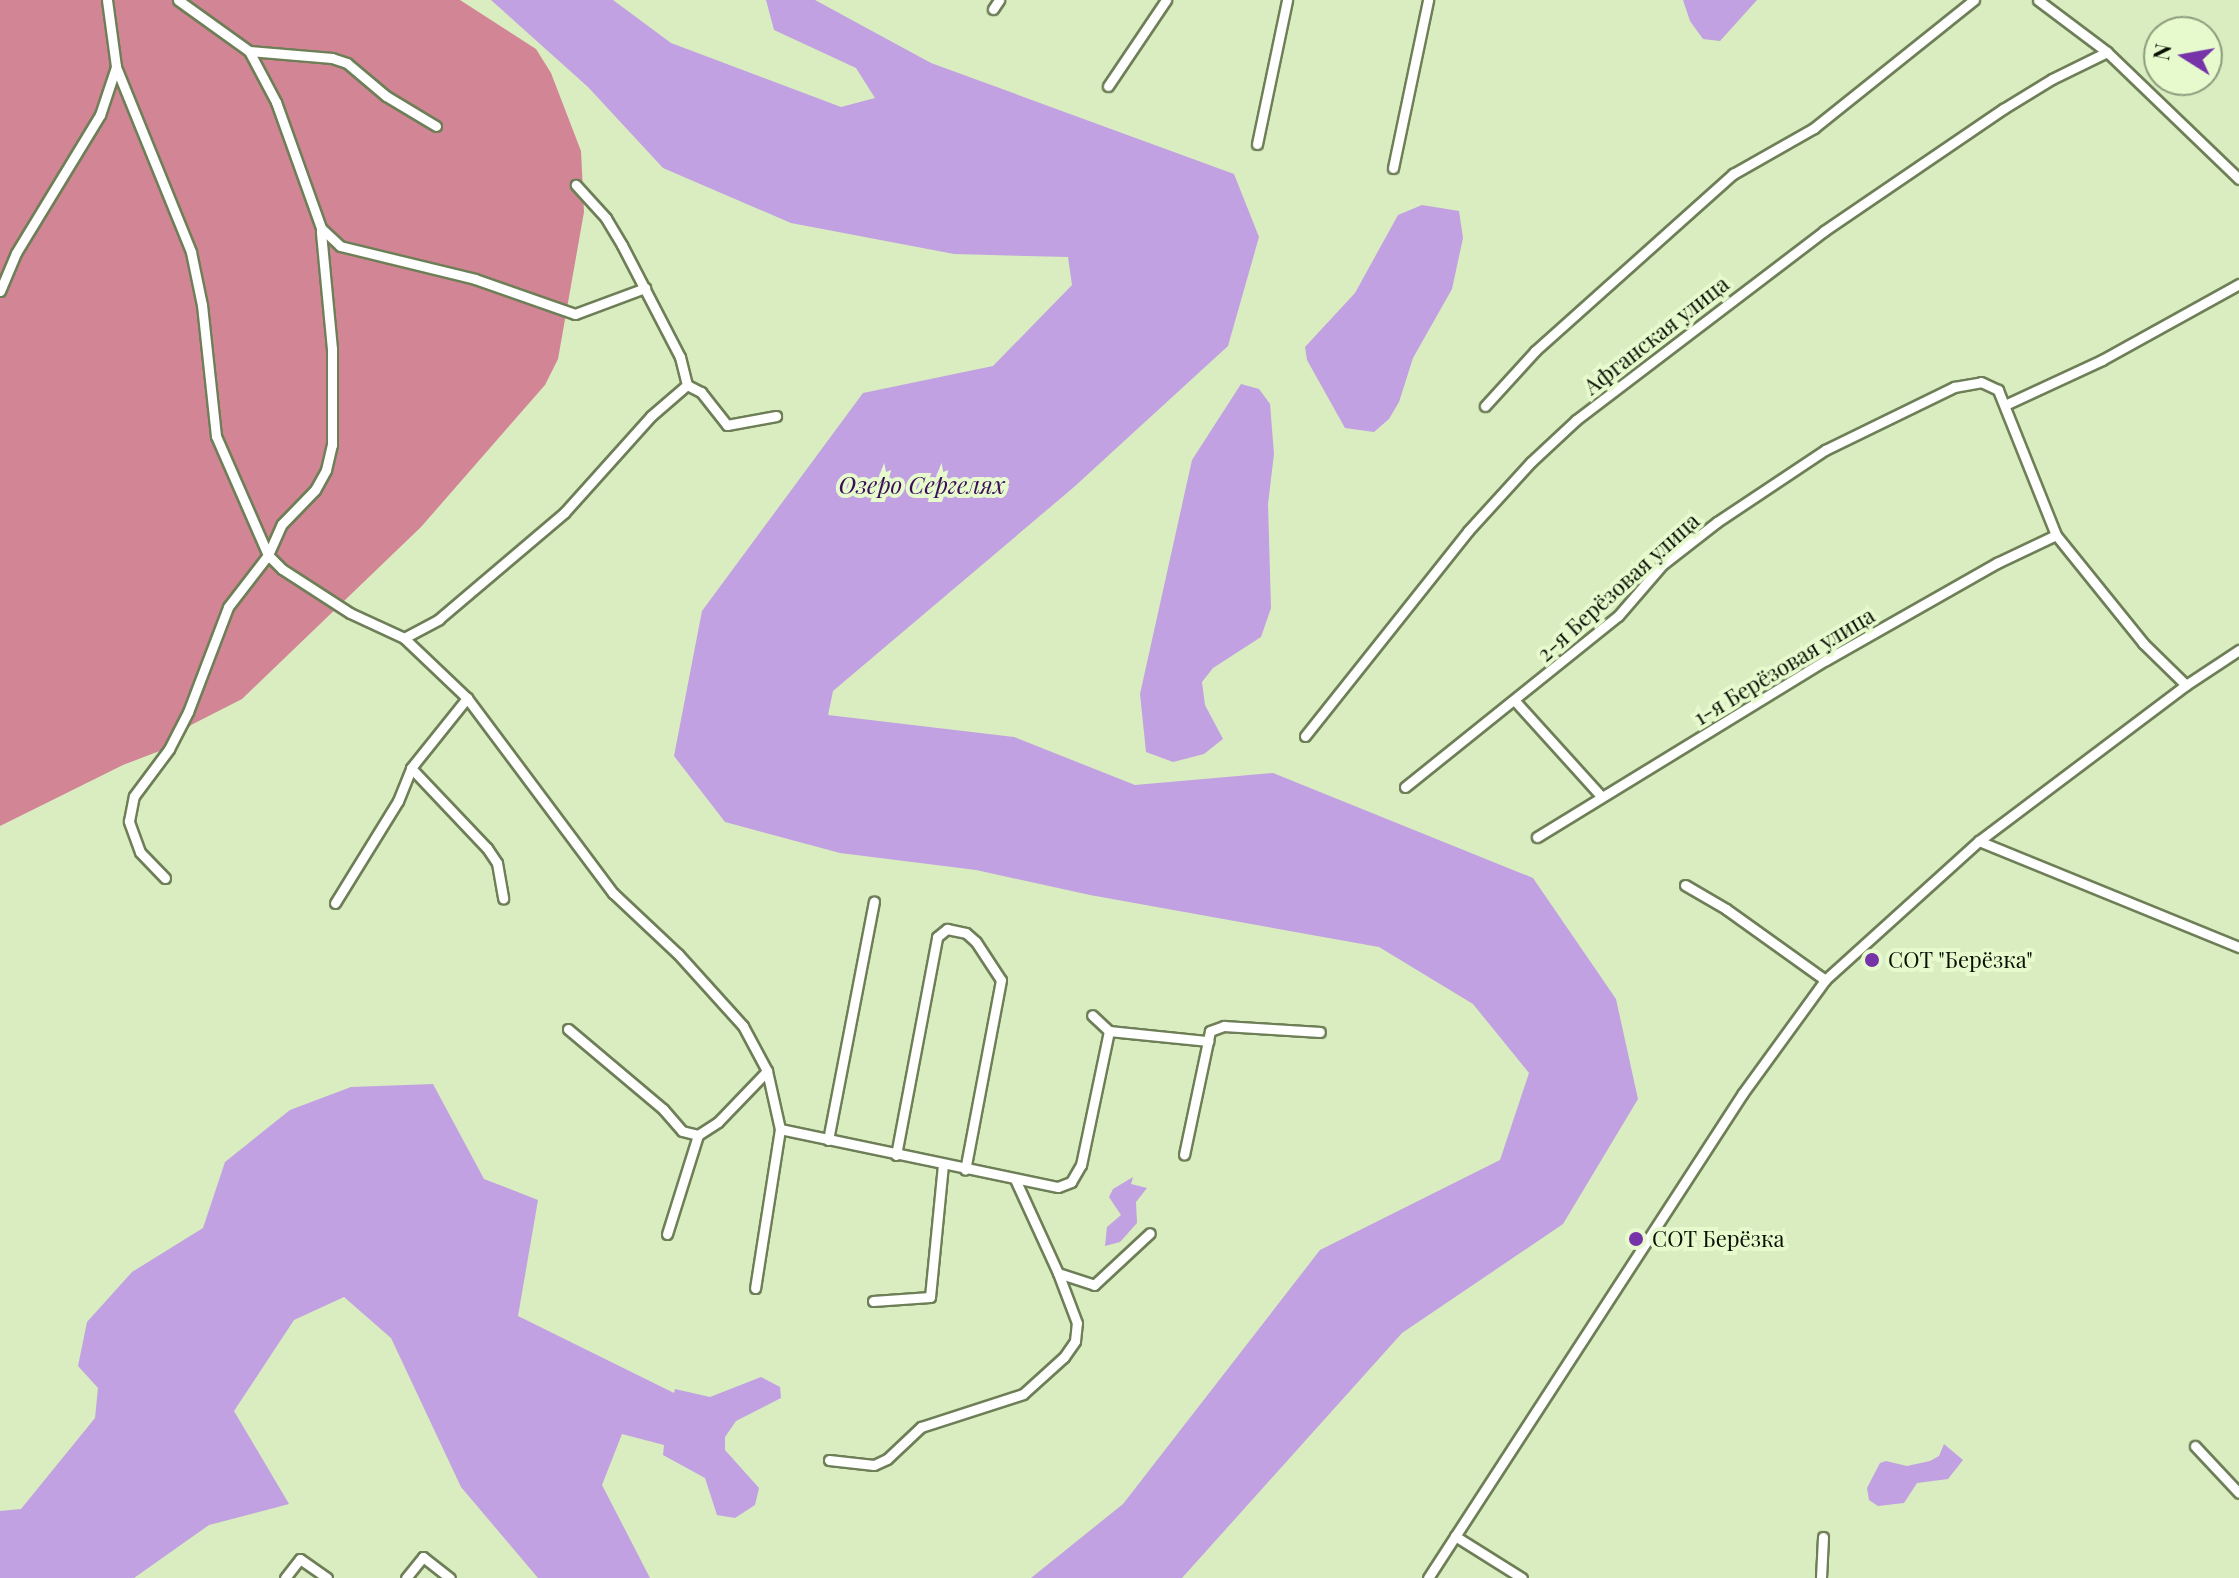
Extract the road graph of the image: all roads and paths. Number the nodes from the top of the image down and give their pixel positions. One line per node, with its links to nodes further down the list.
1 (107, 0): 12 (street)
2 (178, 0): 10 (street)
3 (999, 0): 9 (street)
4 (1166, 0): 13 (street)
5 (1287, 0): 15 (street)
6 (1428, 0): 16 (street)
7 (1974, 0): 25 (street)
8 (2038, 0): 11 (street)
9 (993, 9)
10 (249, 51): 14 (street); 19 (street)
11 (2107, 52): 17 (street); 34 (street, Афганская улица)
12 (116, 67): 22 (street); 28 (street)
13 (1108, 86)
14 (436, 126)
15 (1257, 144)
16 (1393, 168)
17 (2239, 179)
18 (576, 185): 21 (street)
19 (321, 228): 21 (street); 28 (street)
20 (2239, 284): 24 (street)
21 (645, 288): 23 (street)
22 (0, 291)
23 (687, 385): 26 (street); 29 (street)
24 (2005, 405): 27 (street); 33 (street, 2-я Берёзовая улица)
25 (1485, 406)
26 (776, 416)
27 (2056, 535): 31 (street); 37 (street, 1-я Берёзовая улица)
28 (268, 555): 29 (street); 40 (street)
29 (404, 638): 32 (street)
30 (2239, 650): 31 (street)
31 (2186, 685): 39 (street)
32 (467, 698): 35 (street); 52 (street)
33 (1516, 702): 36 (street, 2-я Берёзовая улица); 37 (street)
34 (1305, 736)
35 (411, 768): 42 (street); 44 (street)
36 (1405, 787)
37 (1601, 796): 38 (street, 1-я Берёзовая улица)
38 (1537, 837)
39 (1979, 841): 45 (street); 46 (street)
40 (165, 878)
41 (1685, 885): 46 (street)
42 (503, 898)
43 (874, 901): 55 (street)
44 (335, 903)
45 (2239, 947)
46 (1825, 980): 69 (street)
47 (1092, 1015): 49 (street)
48 (568, 1029): 54 (street)
49 (1109, 1031): 51 (street); 60 (street)
50 (1320, 1032): 51 (street)
51 (1208, 1041): 57 (street)
52 (767, 1071): 53 (street); 54 (street)
53 (780, 1129): 55 (street); 64 (street)
54 (698, 1135): 62 (street)
55 (828, 1140): 56 (street)
56 (896, 1155): 58 (street); 59 (street)
57 (1184, 1155)
58 (943, 1164): 59 (street); 65 (street)
59 (965, 1170): 60 (street)
60 (1015, 1179): 63 (street)
61 (1150, 1233): 63 (street)
62 (667, 1234)
63 (1058, 1273): 67 (street)
64 (755, 1288)
65 (873, 1301)
66 (2195, 1446): 68 (street)
67 (829, 1460)
68 (2239, 1493)
69 (1455, 1536): 75 (street); 76 (street)
70 (1823, 1537): 77 (street)
71 (285, 1578): 72 (street)
72 (327, 1578)
73 (406, 1578): 74 (street)
74 (450, 1578)
75 (1428, 1578)
76 (1522, 1578)
77 (1821, 1578)

